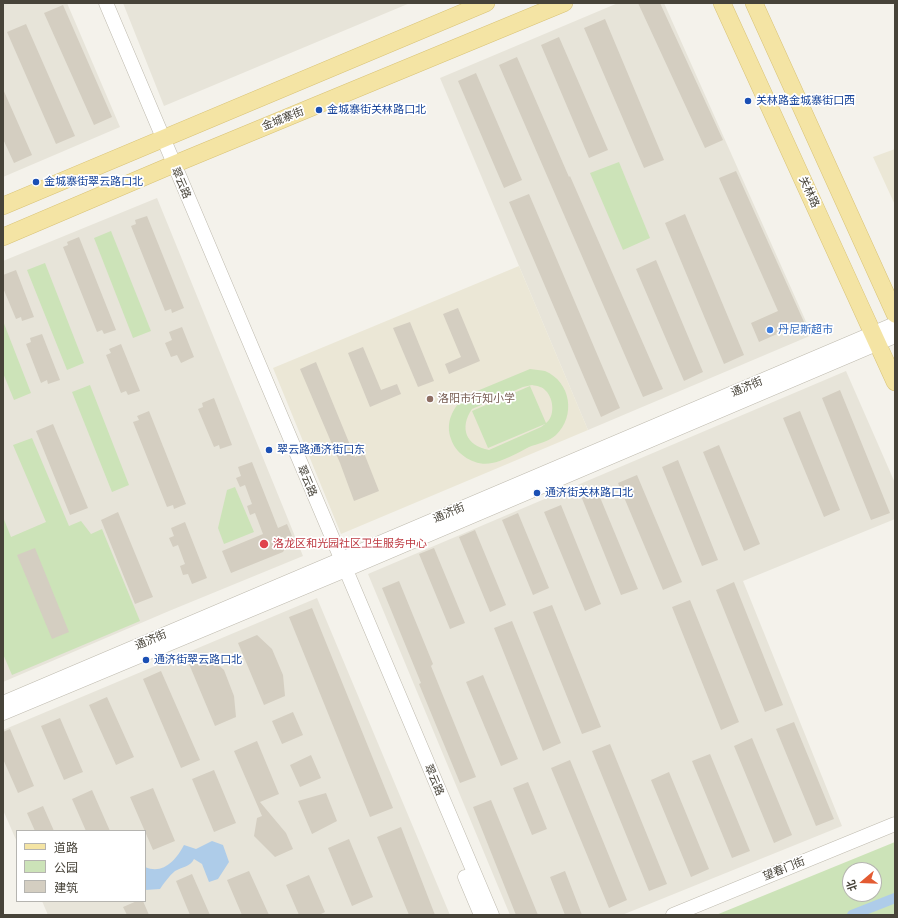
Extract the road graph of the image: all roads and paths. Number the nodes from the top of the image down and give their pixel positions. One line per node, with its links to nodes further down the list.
1 (97, 3): 7 (street, 翠云路)
2 (106, 3): 7 (street, 翠云路)
3 (486, 3): 7 (main road)
4 (564, 3): 8 (main road, 金城寨街)
5 (722, 3): 14 (main road, 关林路)
6 (754, 3): 11 (main road)
7 (158, 140): 8 (street, 翠云路); 9 (main road)
8 (169, 166): 10 (main road, 金城寨街); 16 (street, 翠云路)
9 (3, 206)
10 (3, 237)
11 (895, 314)
12 (895, 324): 14 (street, 通济街)
13 (895, 336): 14 (street, 通济街)
14 (875, 338): 15 (main road, 关林路); 16 (street, 通济街)
15 (895, 382)
16 (338, 566): 17 (street, 通济街); 18 (street, 通济街); 21 (street, 翠云路); 22 (street, 翠云路)
17 (3, 703)
18 (3, 713)
19 (895, 824): 23 (street, 望春门街)
20 (895, 834): 24 (street, 望春门街)
21 (481, 915)
22 (492, 915)
23 (673, 915)
24 (698, 915)

